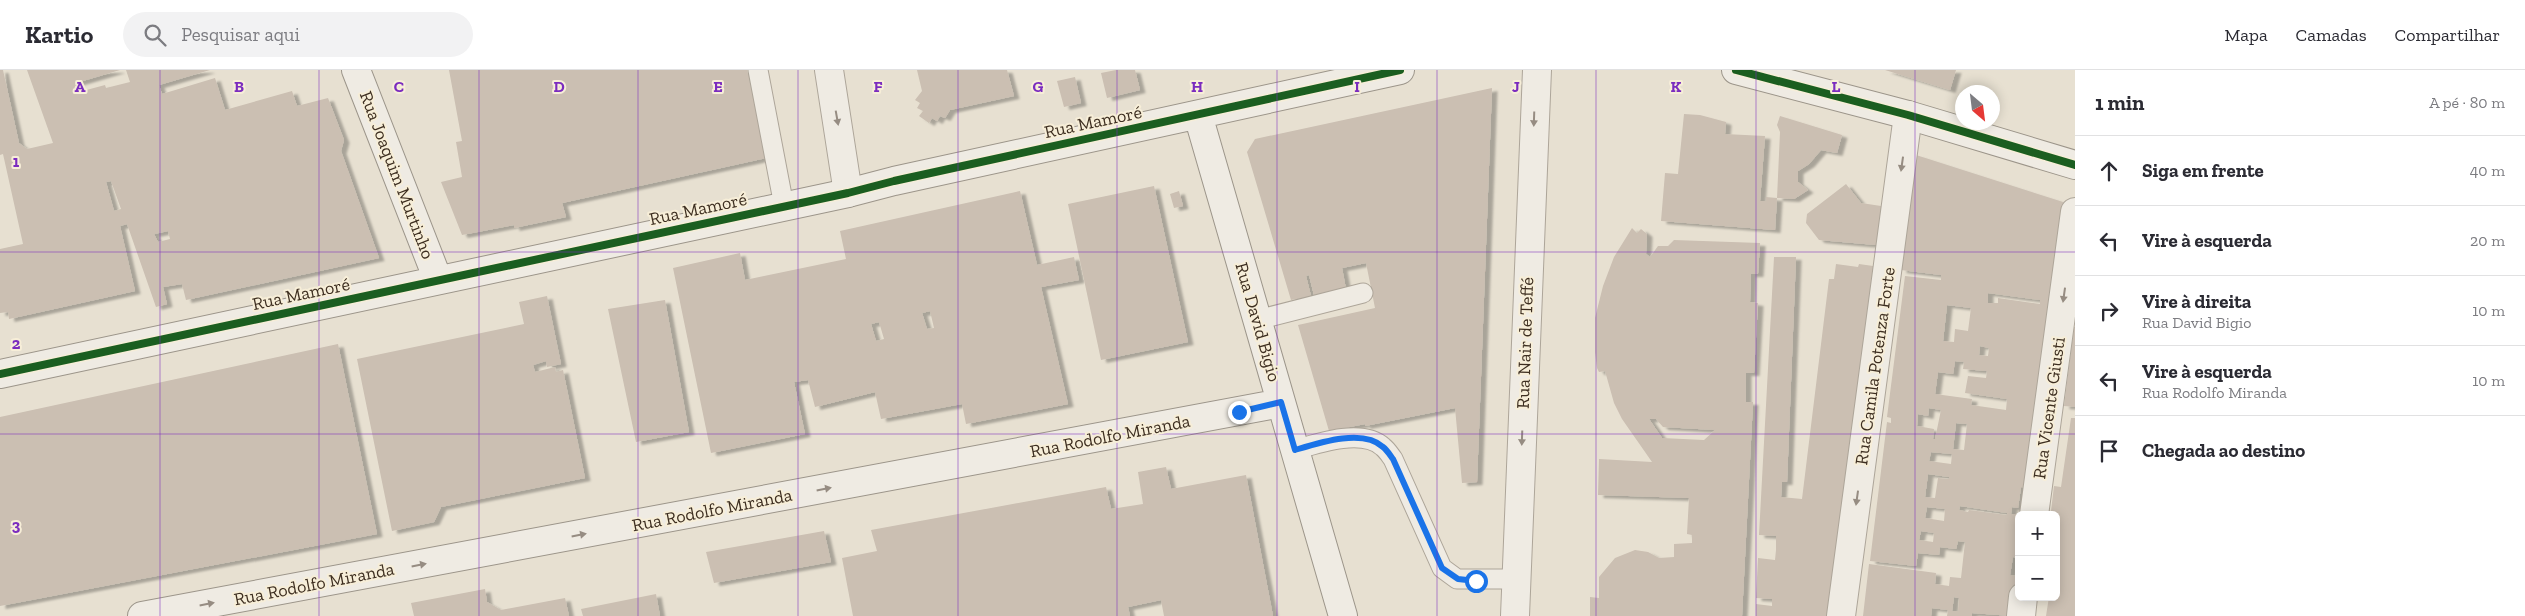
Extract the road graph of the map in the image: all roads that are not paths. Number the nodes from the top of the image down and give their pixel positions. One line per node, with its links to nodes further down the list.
1 (356, 70): 13 (street, Rua Joaquim Murtinho)
2 (758, 70): 11 (lane)
3 (829, 70): 10 (street, one-way to 10)
4 (1400, 70): 7 (street, Rua Mamoré)
5 (1537, 70): 20 (street, Rua Nair de Teffé, one-way to 20)
6 (1736, 70): 8 (street)
7 (1198, 115): 10 (street, Rua Mamoré); 15 (street, Rua David Bigio)
8 (1908, 115): 9 (street); 25 (street, Rua Camila Potenza Forte, one-way to 25)
9 (2075, 165)
10 (848, 193): 11 (street, Rua Mamoré)
11 (784, 206): 13 (street, Rua Mamoré)
12 (2075, 212): 19 (street, Rua Vicente Giusti, one-way to 19)
13 (438, 280): 16 (street, Rua Mamoré)
14 (1363, 294): 15 (lane)
15 (1257, 320): 17 (street, Rua David Bigio)
16 (0, 374)
17 (1281, 402): 18 (street, Rua David Bigio); 22 (street, Rua Rodolfo Miranda, one-way to 17)
18 (1295, 450): 20 (lane); 23 (street, Rua David Bigio)
19 (2035, 511)
20 (1516, 579): 24 (street, Rua Nair de Teffé)
21 (2022, 601): 26 (street)
22 (142, 616)
23 (1344, 616)
24 (1514, 616)
25 (1841, 616)
26 (2020, 616)

